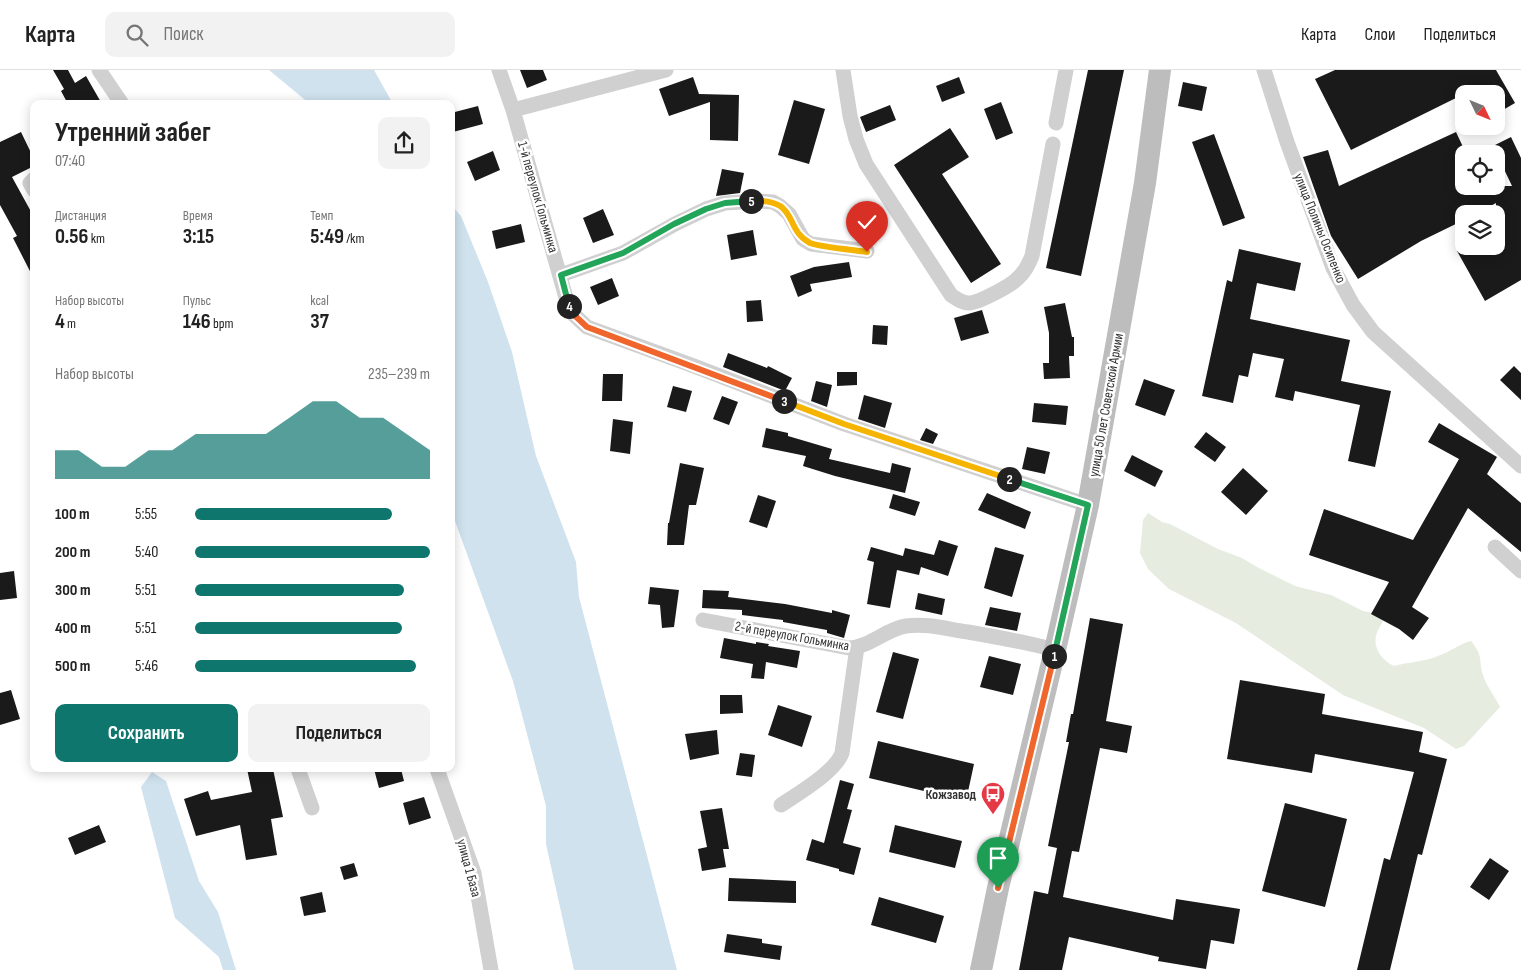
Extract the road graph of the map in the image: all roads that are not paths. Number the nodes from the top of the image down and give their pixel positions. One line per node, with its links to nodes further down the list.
1 (99, 70): 8 (street)
2 (499, 70): 9 (street, 1-й переулок Гольминка)
3 (666, 70): 9 (street)
4 (843, 70): 11 (street)
5 (1066, 70): 10 (street)
6 (1160, 70): 15 (main road, улица 50 лет Советской Армии)
7 (1264, 70): 14 (street, улица Полины Осипенко)
8 (119, 100)
9 (513, 110): 13 (street, 1-й переулок Гольминка)
10 (1056, 123)
11 (1053, 144)
12 (867, 252): 13 (street)
13 (561, 275): 15 (street, 1-й переулок Гольминка)
14 (1521, 466)
15 (1088, 505): 20 (main road, улица 50 лет Советской Армии)
16 (1495, 546): 17 (street)
17 (1521, 571)
18 (703, 620): 19 (street, 2-й переулок Гольминка)
19 (857, 648): 20 (street, 2-й переулок Гольминка); 23 (street)
20 (1055, 650): 26 (main road, улица 50 лет Советской Армии)
21 (299, 772): 24 (street)
22 (438, 772): 25 (street, улица 1 База)
23 (782, 805)
24 (312, 808)
25 (491, 970)
26 (981, 970)

